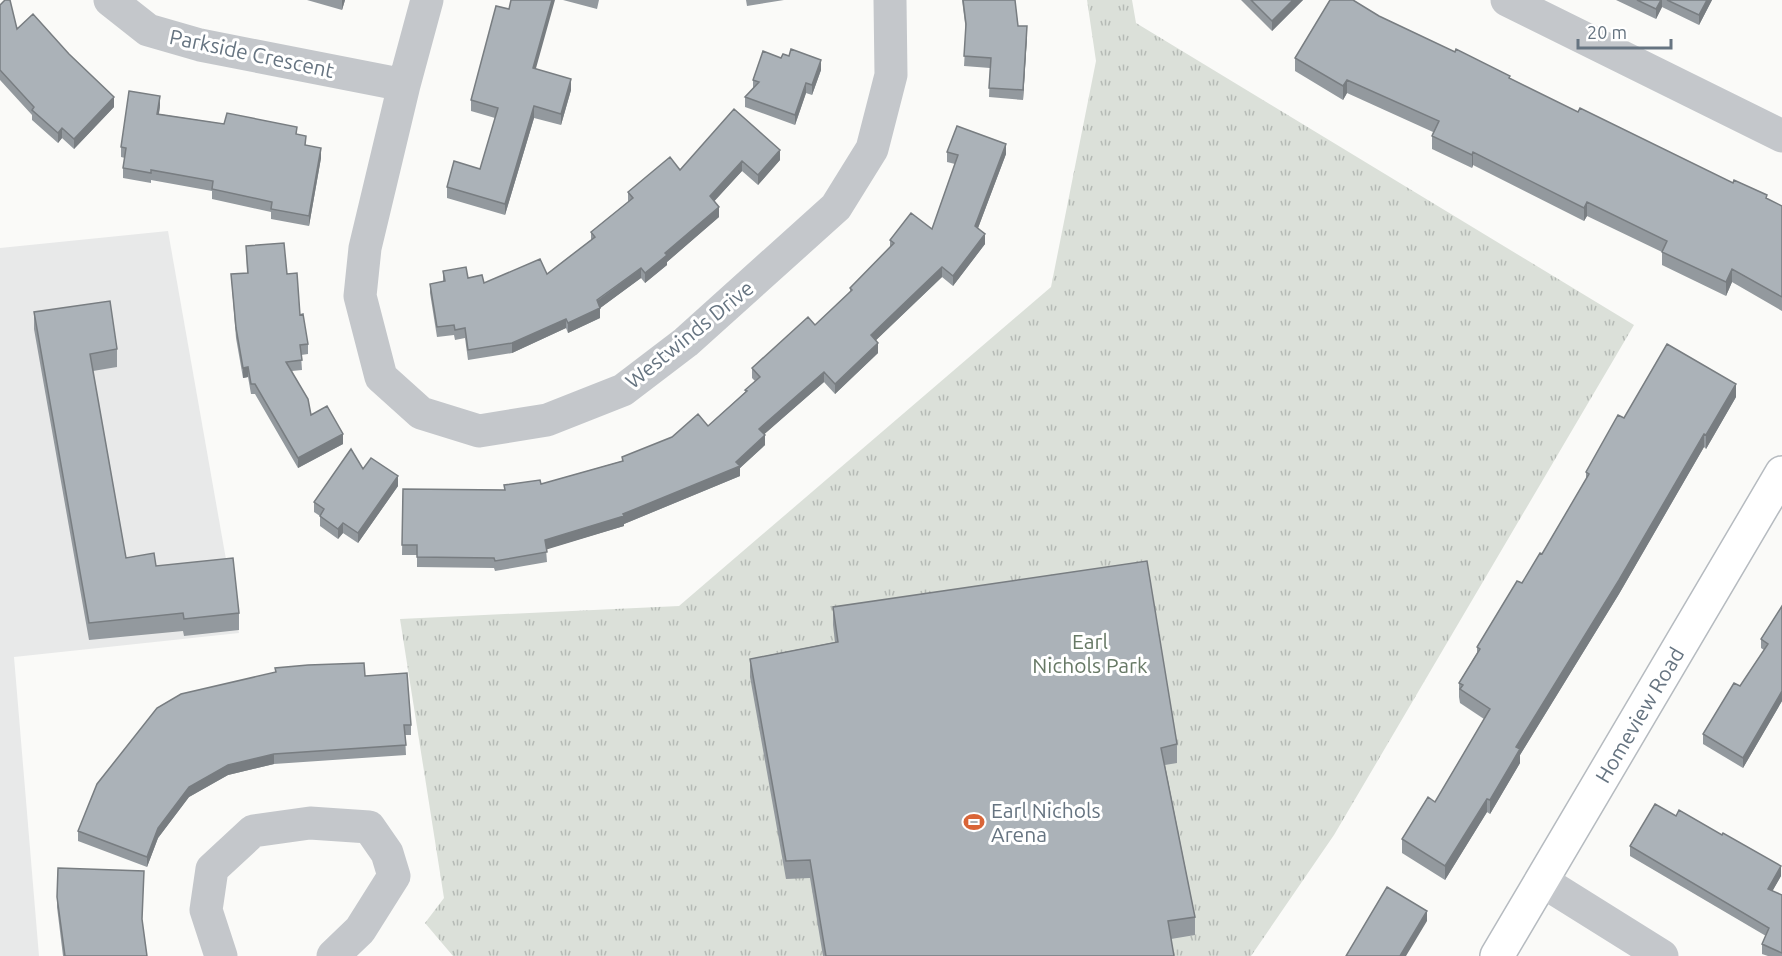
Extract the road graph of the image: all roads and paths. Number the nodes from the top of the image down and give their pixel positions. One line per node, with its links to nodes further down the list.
1 (110, 0): 5 (street, Parkside Crescent)
2 (427, 0): 5 (street, Westwinds Drive)
3 (890, 0): 5 (street, Westwinds Drive)
4 (1517, 2): 6 (street)
5 (404, 85)
6 (1782, 136)
7 (1782, 473): 8 (street, Homeview Road)
8 (1542, 881): 11 (street, Homeview Road); 12 (street)
9 (221, 956): 10 (street)
10 (333, 956)
11 (1497, 956)
12 (1662, 956)

